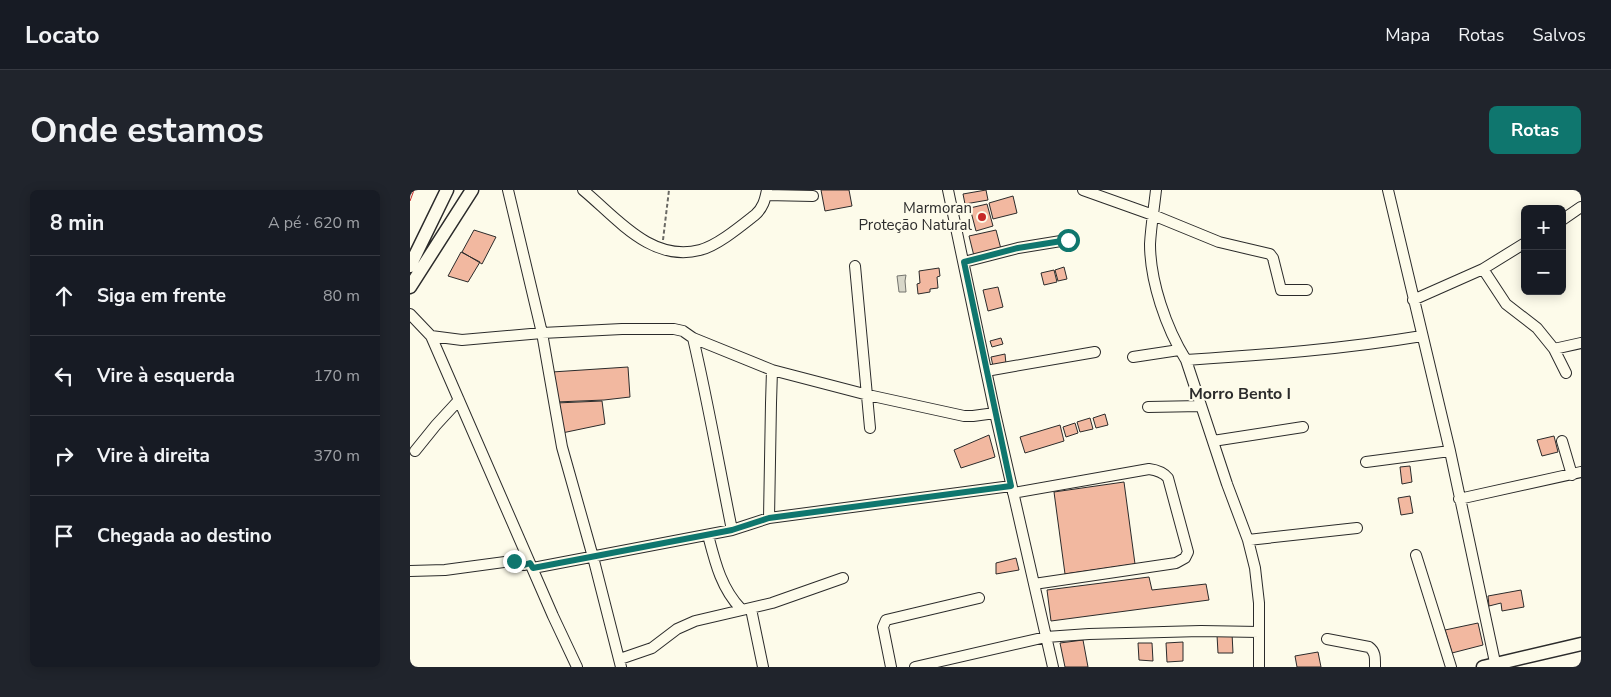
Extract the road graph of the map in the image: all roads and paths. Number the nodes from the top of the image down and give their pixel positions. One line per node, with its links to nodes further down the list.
1 (447, 190): 18 (main road)
2 (471, 190): 22 (main road)
3 (508, 190): 26 (street)
4 (583, 190): 17 (street)
5 (669, 190): 17 (path)
6 (948, 190): 19 (street)
7 (1083, 190): 13 (street)
8 (1156, 190): 13 (street)
9 (1388, 190): 24 (street)
10 (766, 193): 11 (street); 17 (street)
11 (813, 196)
12 (1581, 207): 14 (street)
13 (1154, 215): 23 (street); 32 (street)
14 (1566, 217)
15 (1068, 240): 19 (street)
16 (1521, 246): 21 (street)
17 (662, 248)
18 (412, 260)
19 (964, 262): 37 (street)
20 (855, 266): 39 (street)
21 (1483, 270): 24 (street); 31 (street)
22 (410, 287)
23 (1307, 290)
24 (1413, 300): 28 (street)
25 (410, 314): 27 (street)
26 (542, 333): 27 (street); 29 (street); 60 (street)
27 (431, 336): 40 (street)
28 (1422, 336): 35 (street); 49 (street)
29 (693, 338): 36 (street); 56 (street)
30 (1581, 343): 31 (street)
31 (1554, 348): 38 (street)
32 (1179, 350): 34 (street); 35 (street)
33 (1095, 352): 37 (street)
34 (1133, 357)
35 (1186, 360): 41 (street)
36 (772, 370): 39 (street); 54 (street)
37 (986, 371): 43 (street)
38 (1566, 373)
39 (868, 396): 43 (street); 45 (street)
40 (460, 400): 48 (street); 61 (street)
41 (1201, 406): 42 (street); 46 (street)
42 (1148, 407)
43 (995, 413): 52 (street)
44 (1303, 427): 46 (street)
45 (870, 428)
46 (1213, 441): 58 (street)
47 (1562, 441): 51 (street)
48 (415, 451)
49 (1450, 451): 50 (street); 53 (street)
50 (1366, 462)
51 (1576, 473): 53 (street)
52 (1012, 489): 54 (street); 64 (street); 64 (street)
53 (1459, 499): 72 (street)
54 (769, 518): 56 (street)
55 (1357, 528): 58 (street)
56 (732, 530): 57 (street)
57 (708, 535): 60 (street); 66 (street)
58 (1248, 540): 67 (street)
59 (1416, 555): 80 (street)
60 (593, 557): 61 (street); 71 (street)
61 (532, 566): 62 (street); 73 (street)
62 (410, 571)
63 (843, 578): 66 (street)
64 (1034, 584): 68 (street)
65 (979, 598): 75 (street)
66 (746, 609): 71 (street); 74 (street)
67 (1259, 632): 68 (street); 78 (street)
68 (1046, 637): 76 (street); 77 (street)
69 (1327, 639): 79 (street)
70 (1581, 644): 72 (main road)
71 (621, 663)
72 (1492, 666)
73 (577, 667)
74 (763, 667)
75 (891, 667)
76 (916, 667)
77 (1053, 667)
78 (1259, 667)
79 (1375, 667)
80 (1451, 667)

